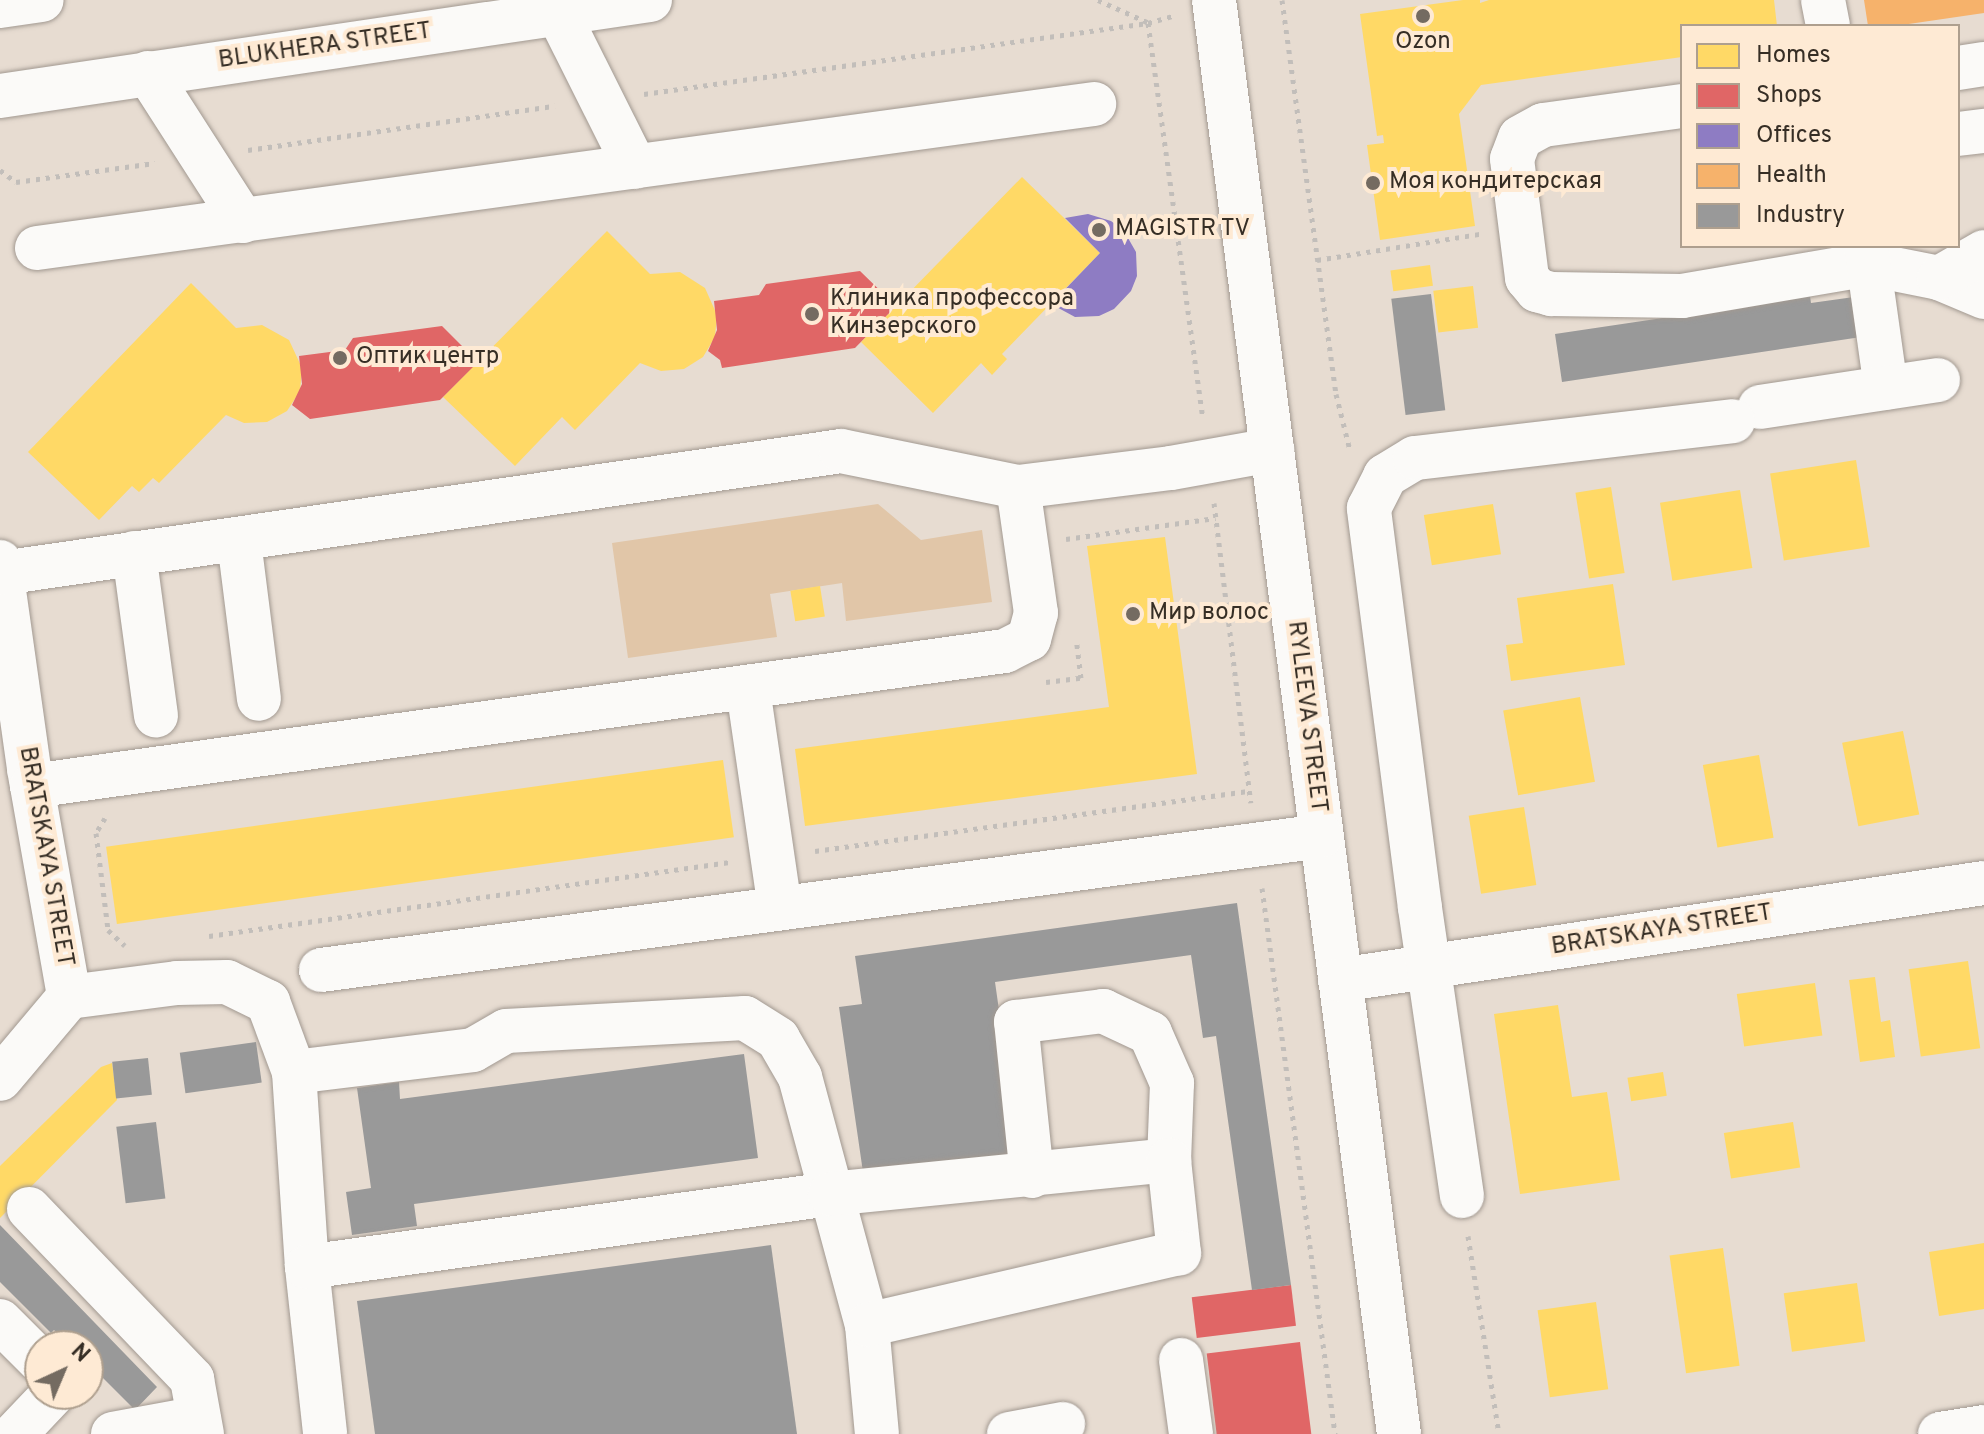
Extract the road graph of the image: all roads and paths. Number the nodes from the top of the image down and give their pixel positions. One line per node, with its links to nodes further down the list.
1 (42, 0): 7 (street)
2 (650, 0): 8 (street, BLUKHERA STREET)
3 (1098, 0): 31 (path)
4 (1214, 0): 30 (street, RYLEEVA STREET)
5 (1282, 0): 24 (path)
6 (1823, 0): 9 (street)
7 (0, 6)
8 (558, 13): 12 (street, BLUKHERA STREET); 18 (street)
9 (1828, 24)
10 (1984, 64): 11 (street)
11 (1960, 68)
12 (148, 73): 13 (street, BLUKHERA STREET); 19 (street)
13 (0, 96)
14 (1094, 104): 18 (street)
15 (1680, 106): 20 (street)
16 (1984, 131): 17 (street)
17 (1960, 134)
18 (635, 167): 19 (street)
19 (243, 221): 21 (street)
20 (1520, 227): 23 (street); 24 (path)
21 (37, 248)
22 (1984, 252): 25 (street)
23 (1867, 255): 25 (street); 28 (street)
24 (1317, 260): 29 (path)
25 (1939, 278): 26 (street)
26 (1984, 297)
27 (1938, 380): 28 (street)
28 (1886, 388): 49 (street)
29 (1336, 394)
30 (1272, 450): 31 (street); 42 (street, RYLEEVA STREET)
31 (1209, 462): 32 (street); 40 (path)
32 (1018, 487): 33 (street); 36 (street)
33 (239, 541): 34 (street); 37 (street)
34 (134, 553): 35 (street); 38 (street)
35 (1, 568): 39 (street, BRATSKAYA STREET)
36 (748, 689): 39 (street); 44 (street)
37 (259, 699)
38 (156, 716)
39 (19, 790): 52 (street, BRATSKAYA STREET)
40 (1250, 791): 43 (path); 44 (path)
41 (111, 809): 48 (path)
42 (1321, 836): 43 (street); 51 (street, RYLEEVA STREET)
43 (1256, 844): 46 (street); 75 (path)
44 (772, 856): 46 (street); 47 (path)
45 (1984, 883): 49 (street, BRATSKAYA STREET)
46 (780, 908): 50 (street)
47 (202, 937)
48 (141, 945)
49 (1428, 967): 51 (street, BRATSKAYA STREET); 58 (street)
50 (321, 970)
51 (1340, 980): 76 (street, RYLEEVA STREET)
52 (69, 997): 53 (street); 54 (street, BRATSKAYA STREET)
53 (294, 1072): 57 (street); 60 (street)
54 (0, 1079)
55 (1169, 1160): 56 (street); 56 (street); 62 (street)
56 (1032, 1176): 57 (street)
57 (830, 1194): 60 (street); 62 (street)
58 (1462, 1196): 77 (path)
59 (29, 1209): 67 (street)
60 (307, 1267): 71 (street)
61 (0, 1321): 63 (street)
62 (867, 1325): 72 (street)
63 (24, 1345)
64 (1181, 1360): 74 (street)
65 (38, 1410): 69 (street)
66 (1063, 1424): 73 (street)
67 (201, 1426): 70 (street)
68 (1984, 1427): 78 (street)
69 (15, 1434)
70 (113, 1434)
71 (325, 1434)
72 (877, 1434)
73 (1009, 1434)
74 (1191, 1434)
75 (1335, 1434)
76 (1399, 1434)
77 (1499, 1434)
78 (1940, 1434)

